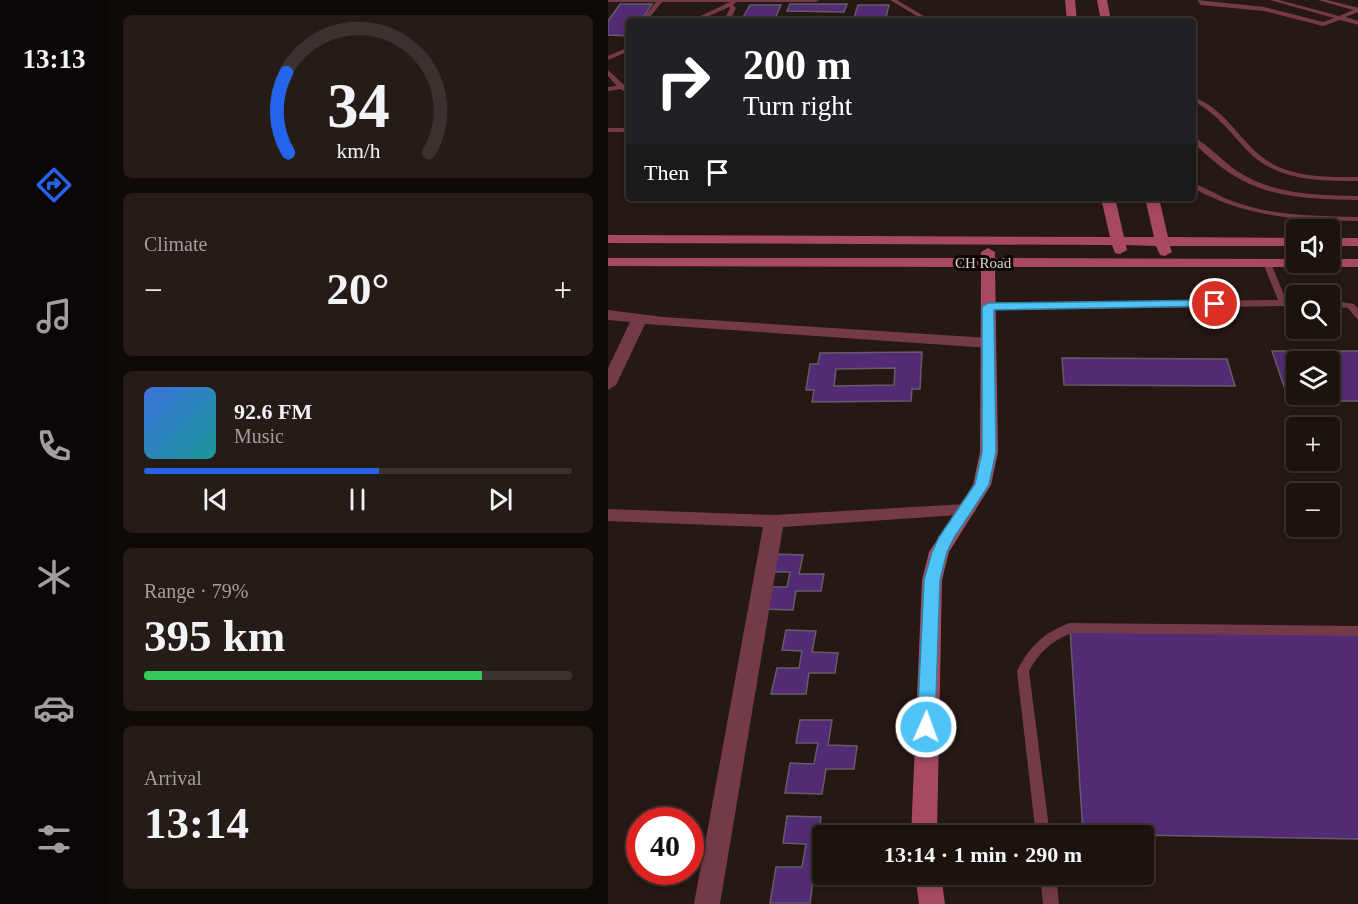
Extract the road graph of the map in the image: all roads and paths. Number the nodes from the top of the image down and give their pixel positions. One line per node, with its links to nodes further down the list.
1 (608, 0): 2 (lane)
2 (660, 0): 3 (lane); 13 (lane)
3 (738, 0): 4 (lane); 11 (lane)
4 (816, 0)
5 (893, 0): 16 (lane)
6 (1070, 0): 17 (street)
7 (1102, 0): 18 (street)
8 (1200, 0): 19 (lane)
9 (1273, 0): 19 (lane)
10 (1321, 0): 12 (lane)
11 (729, 4): 14 (lane); 15 (lane)
12 (1358, 10): 19 (lane)
13 (646, 18)
14 (699, 18)
15 (728, 18)
16 (924, 18)
17 (1072, 18)
18 (1105, 18)
19 (1341, 18): 20 (lane)
20 (1358, 23)
21 (626, 50): 22 (lane)
22 (608, 58)
23 (608, 72): 24 (lane)
24 (625, 86): 25 (lane)
25 (608, 89)
26 (1196, 101): 30 (lane)
27 (608, 130): 28 (lane)
28 (626, 130)
29 (1196, 141): 32 (lane)
30 (1358, 179)
31 (1196, 187): 35 (lane)
32 (1358, 198)
33 (1109, 201): 38 (street)
34 (1153, 201): 39 (street)
35 (1358, 219)
36 (608, 239): 37 (street, CH Road)
37 (988, 240): 38 (street, CH Road); 45 (street)
38 (1118, 240): 39 (street, CH Road); 46 (street)
39 (1163, 242): 40 (street, CH Road); 44 (street)
40 (1286, 242)
41 (1340, 242): 42 (street)
42 (1358, 242)
43 (608, 262): 45 (street, CH Road)
44 (1168, 262): 46 (street, CH Road); 47 (street, CH Road)
45 (988, 263): 46 (street, CH Road); 51 (street)
46 (1122, 263)
47 (1266, 263): 48 (street, CH Road); 49 (lane)
48 (1358, 263)
49 (1283, 303): 51 (lane)
50 (1340, 304): 53 (lane)
51 (988, 307): 55 (street)
52 (608, 315): 54 (street)
53 (1358, 316)
54 (640, 318): 55 (street); 56 (street)
55 (989, 343): 57 (street)
56 (608, 385)
57 (966, 510): 59 (street); 61 (street)
58 (608, 515): 59 (street)
59 (774, 521): 65 (street)
60 (1358, 631): 62 (lane)
61 (924, 825)
62 (1042, 825)
63 (929, 885): 66 (street)
64 (1049, 885): 67 (lane)
65 (707, 904)
66 (932, 904)
67 (1051, 904)

